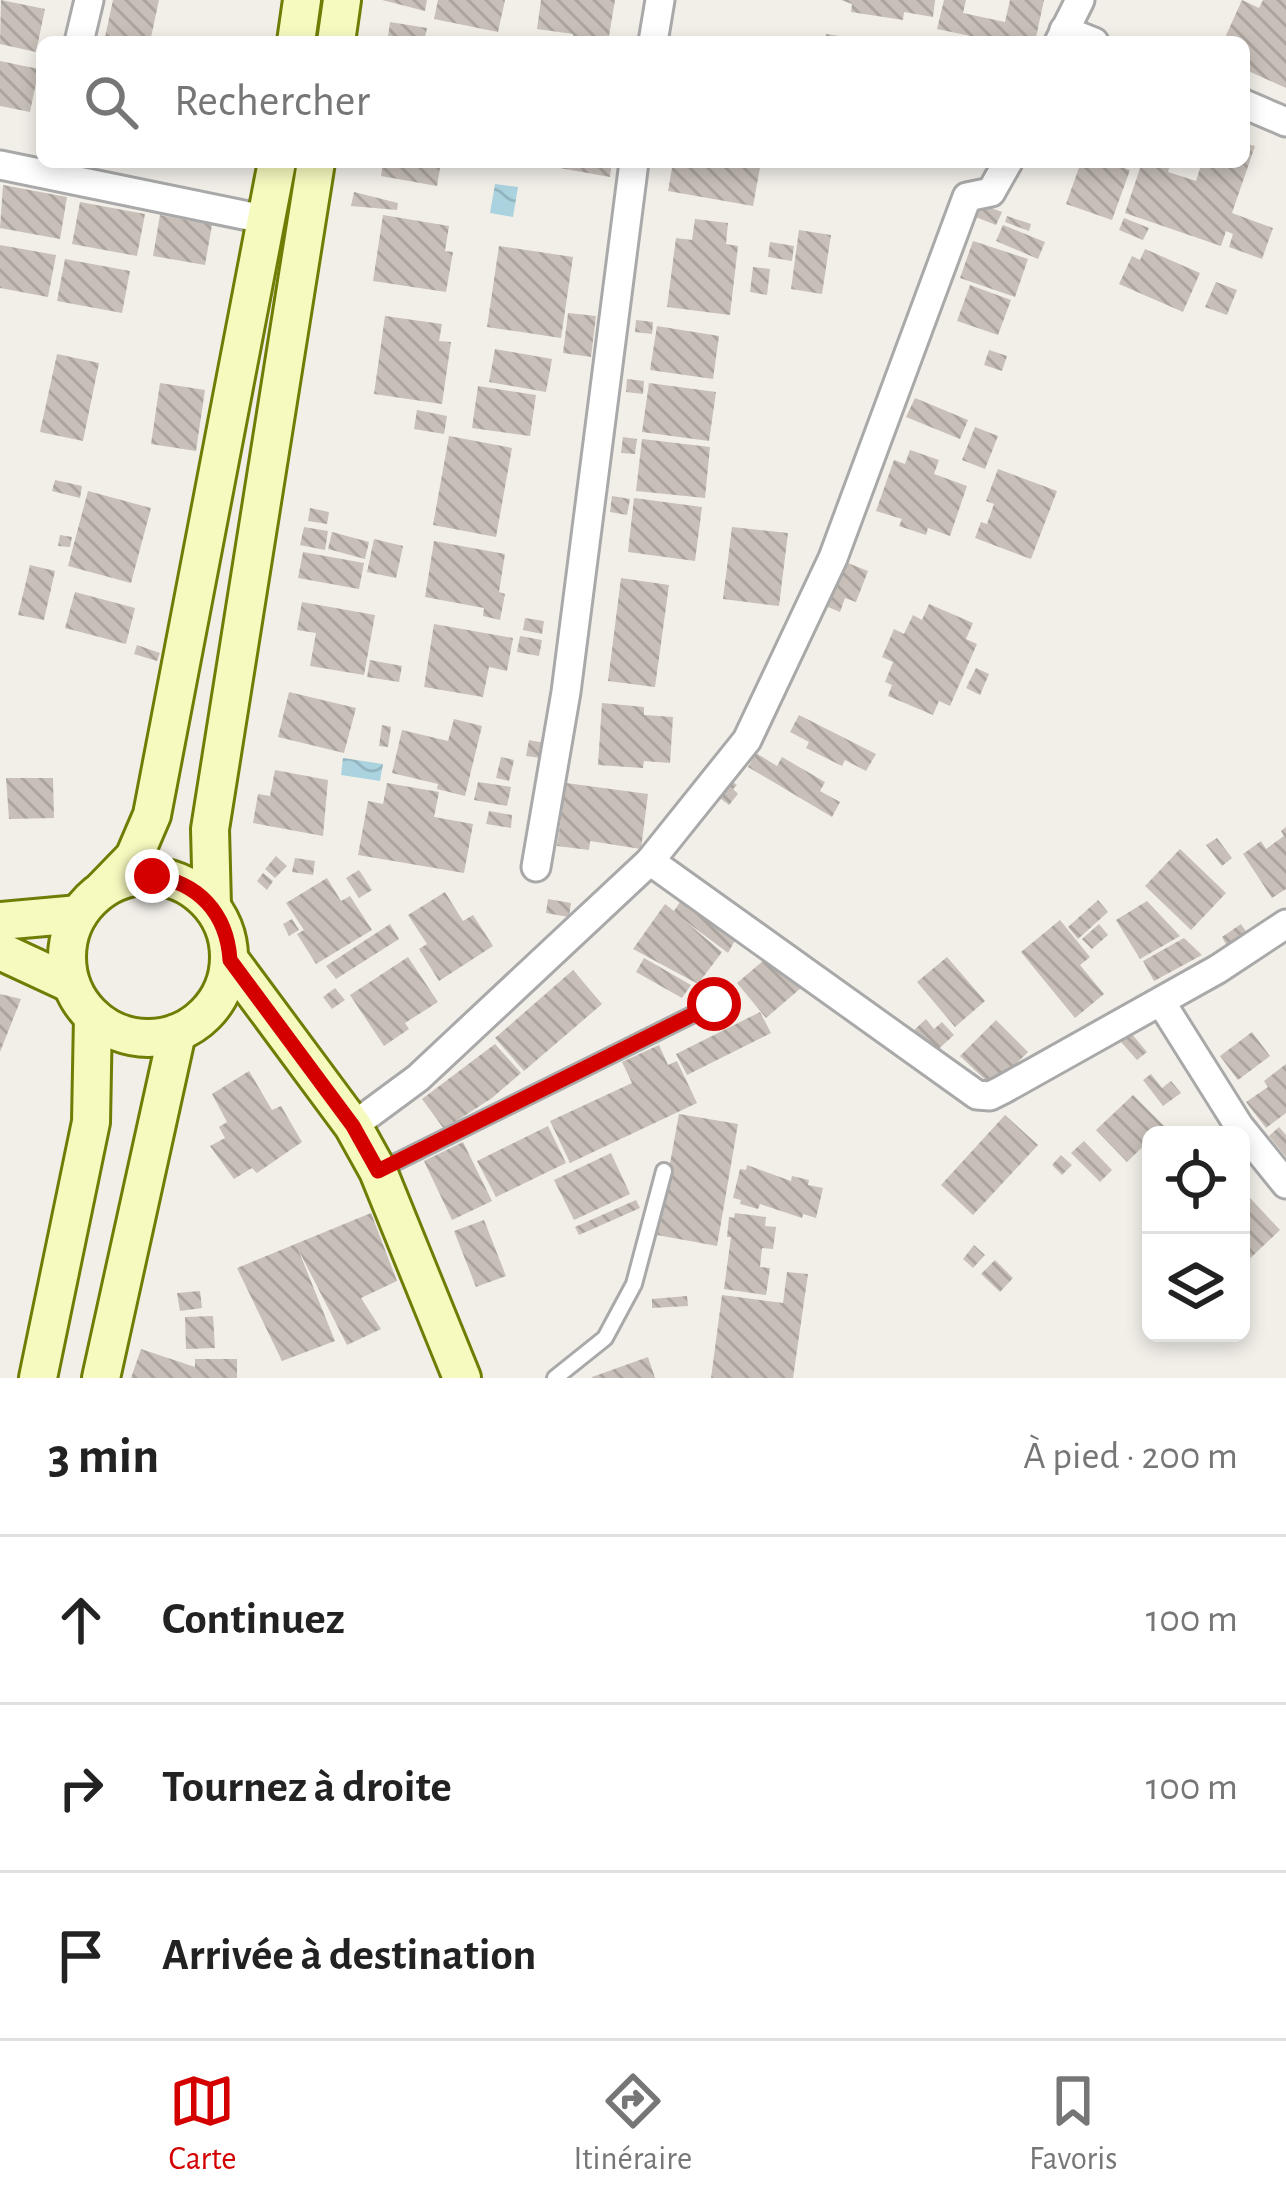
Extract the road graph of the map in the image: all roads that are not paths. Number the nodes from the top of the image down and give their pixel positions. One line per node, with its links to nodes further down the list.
1 (88, 0): 6 (street)
2 (302, 0): 7 (main road)
3 (342, 0): 8 (main road)
4 (660, 0): 9 (street)
5 (1080, 0): 10 (street)
6 (80, 36)
7 (297, 36)
8 (337, 36)
9 (654, 36)
10 (1062, 36)
11 (1250, 107): 12 (street)
12 (1286, 122)
13 (0, 165): 14 (street)
14 (36, 168)
15 (276, 168): 20 (main road)
16 (315, 168): 24 (main road)
17 (633, 168): 22 (street)
18 (1005, 168): 21 (street)
19 (51, 169): 20 (street)
20 (268, 220): 23 (main road)
21 (650, 861): 30 (street); 34 (street)
22 (536, 867)
23 (91, 902): 24 (main road); 25 (main road); 29 (main road)
24 (212, 906): 28 (main road)
25 (0, 921)
26 (1286, 924): 30 (street)
27 (0, 951): 29 (main road)
28 (230, 960): 33 (main road); 34 (main road)
29 (71, 984): 32 (main road)
30 (1161, 1002): 37 (street)
31 (714, 1004): 35 (lane)
32 (93, 1017): 33 (main road); 38 (main road)
33 (177, 1033): 39 (main road)
34 (353, 1126): 35 (main road)
35 (378, 1171): 40 (main road)
36 (664, 1171): 41 (lane)
37 (1286, 1184)
38 (38, 1378)
39 (101, 1378)
40 (462, 1378)
41 (555, 1378)

